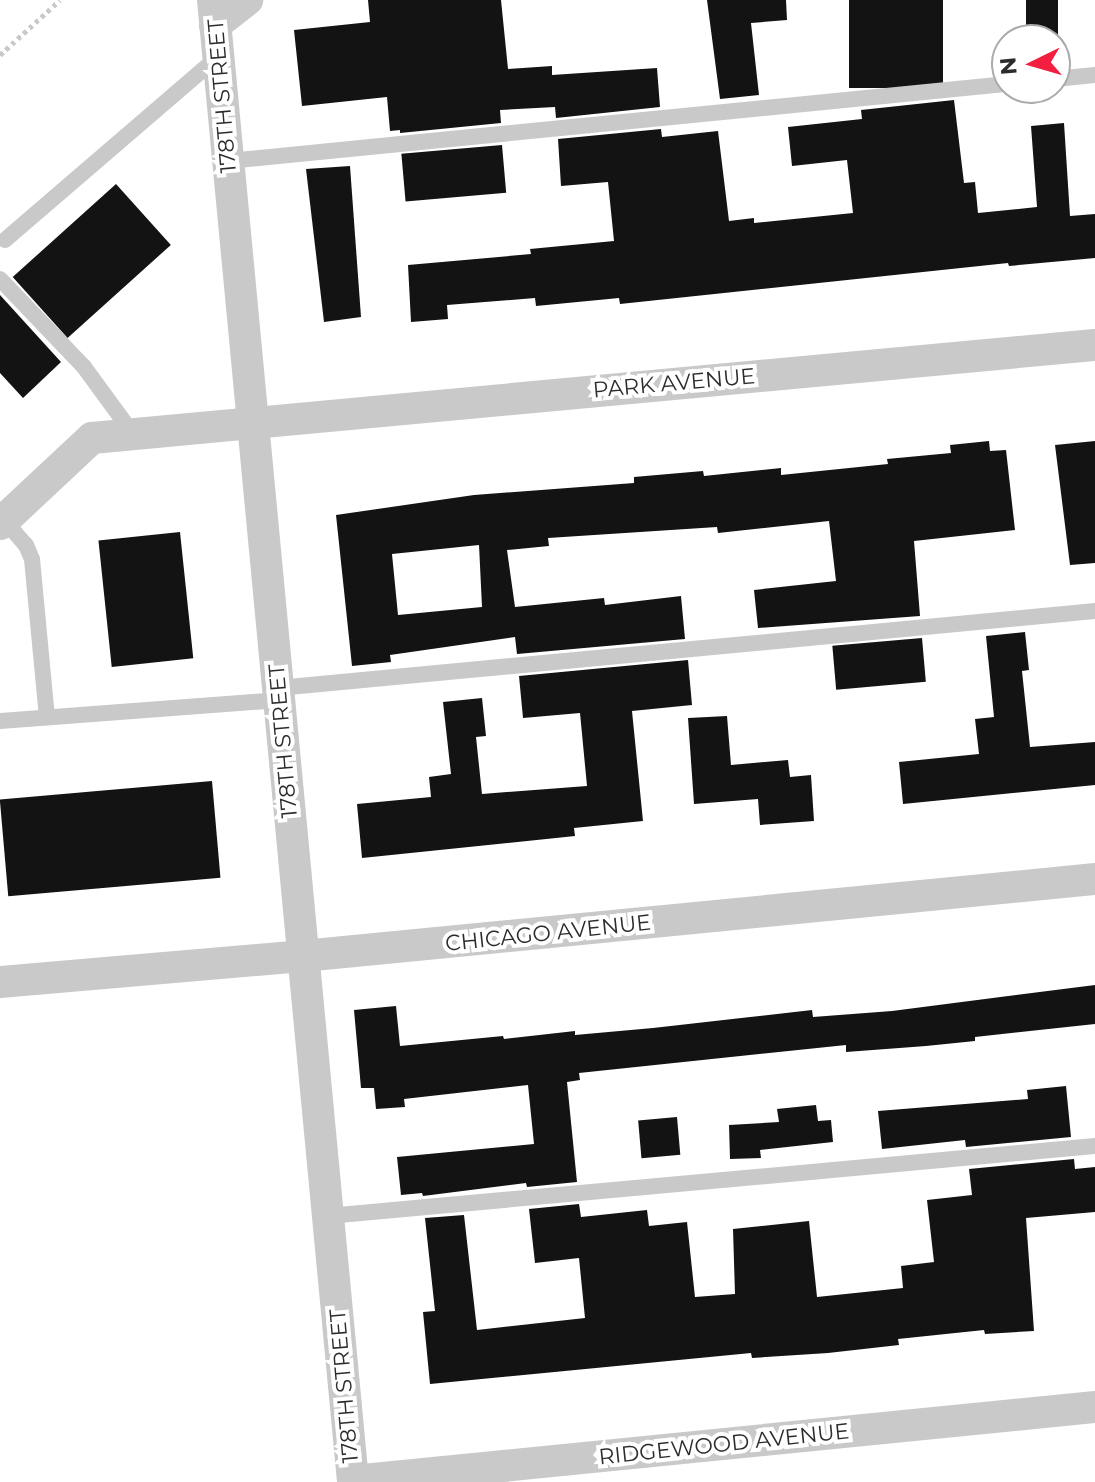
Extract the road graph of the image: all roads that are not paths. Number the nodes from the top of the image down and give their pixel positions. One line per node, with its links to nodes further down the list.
1 (247, 0): 2 (street)
2 (214, 13): 3 (street, 178TH STREET)
3 (218, 57): 7 (street, 178TH STREET); 8 (lane)
4 (1095, 75): 5 (lane)
5 (1071, 77)
6 (991, 86): 7 (lane)
7 (228, 161): 11 (street, 178TH STREET)
8 (5, 240)
9 (0, 279): 12 (lane)
10 (1095, 345): 11 (street, PARK AVENUE)
11 (253, 422): 12 (street, PARK AVENUE); 15 (street, 178TH STREET)
12 (133, 434): 13 (street, PARK AVENUE)
13 (2, 522): 16 (lane)
14 (1095, 611): 15 (lane)
15 (278, 694): 16 (lane); 19 (street, 178TH STREET)
16 (47, 717): 17 (lane)
17 (0, 721)
18 (1095, 879): 19 (street, CHICAGO AVENUE)
19 (303, 956): 20 (street, CHICAGO AVENUE); 22 (street, 178TH STREET)
20 (0, 982)
21 (1095, 1146): 22 (lane)
22 (328, 1216): 24 (street, 178TH STREET)
23 (1095, 1407): 24 (street, RIDGEWOOD AVENUE)
24 (353, 1481)

